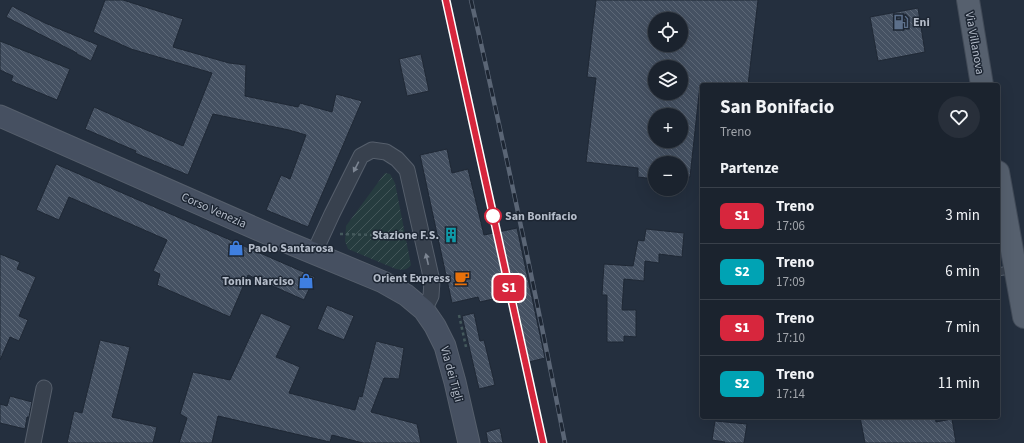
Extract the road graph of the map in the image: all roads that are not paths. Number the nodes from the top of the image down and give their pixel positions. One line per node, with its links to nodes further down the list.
1 (968, 0): 2 (main road, Via Villanova)
2 (982, 83)
3 (0, 116): 5 (street, Corso Venezia)
4 (1000, 194): 6 (main road)
5 (314, 253): 7 (street, Corso Venezia); 7 (street, one-way to 5)
6 (1007, 271): 8 (main road)
7 (424, 310): 11 (street, Via dei Tigli)
8 (1024, 316)
9 (44, 388): 10 (street)
10 (33, 443)
11 (469, 443)

